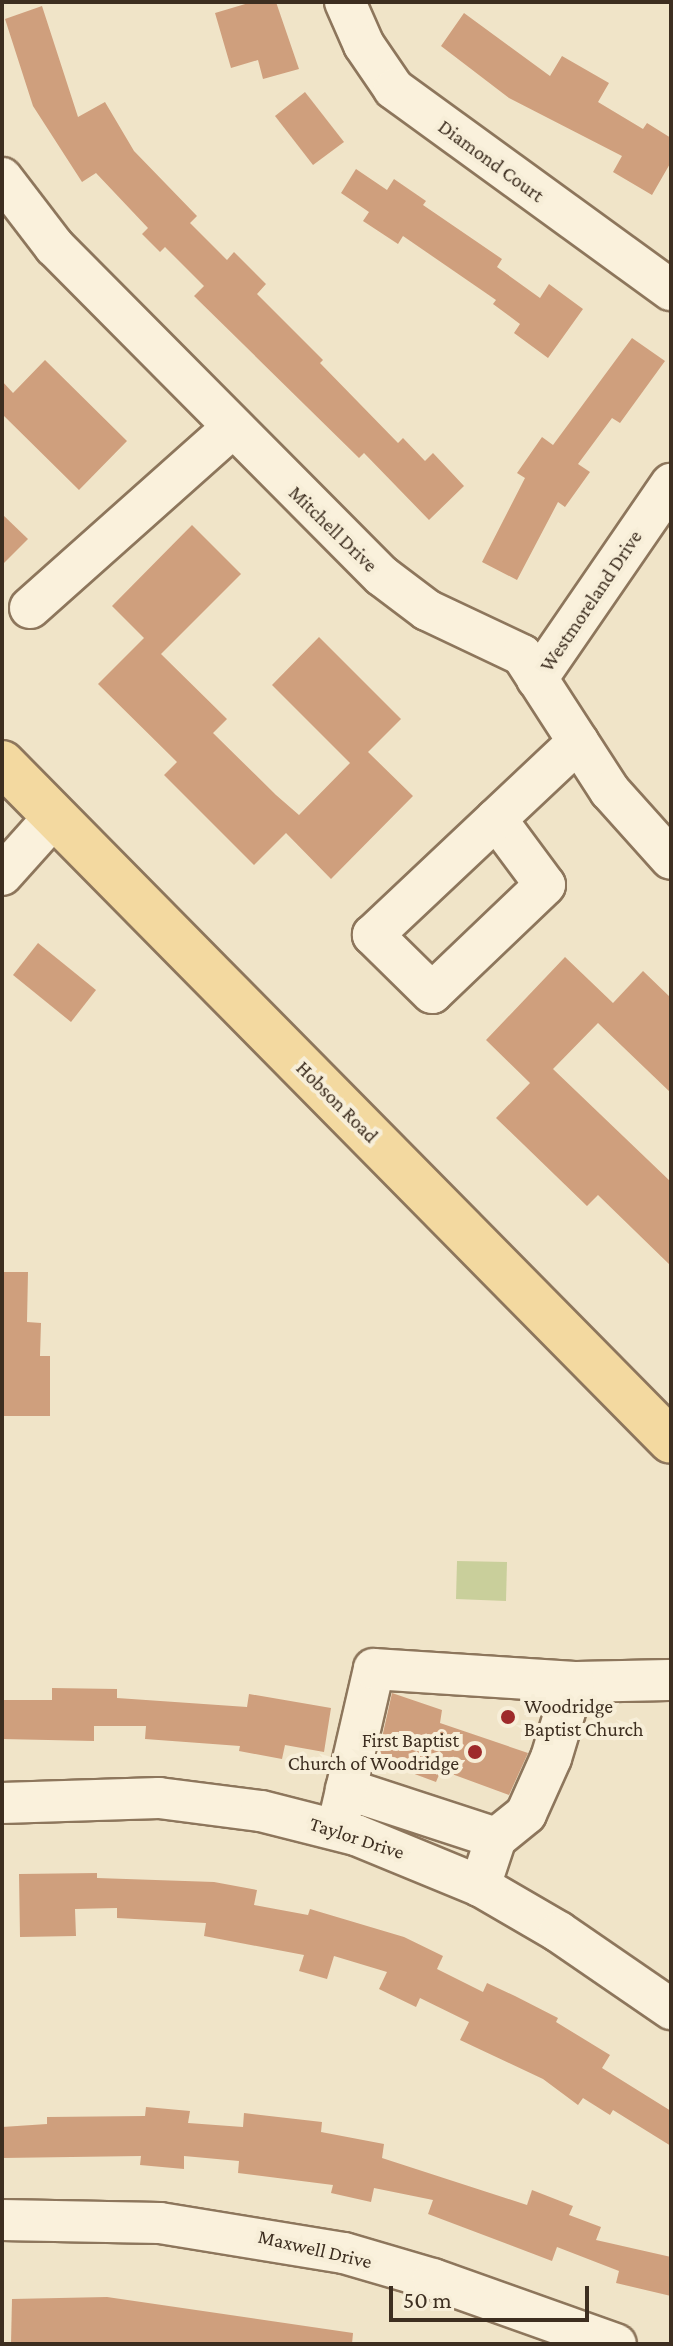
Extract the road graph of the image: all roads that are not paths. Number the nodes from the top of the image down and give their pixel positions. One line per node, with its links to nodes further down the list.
1 (345, 2): 3 (street, Diamond Court)
2 (2, 178): 4 (street, Mitchell Drive)
3 (671, 290)
4 (232, 428): 6 (street); 7 (street, Mitchell Drive)
5 (670, 487): 7 (street, Westmoreland Drive)
6 (30, 608)
7 (537, 679): 8 (street, Mitchell Drive)
8 (578, 742): 11 (street); 12 (street, Mitchell Drive)
9 (2, 763): 10 (main road, Hobson Road)
10 (55, 816): 13 (street); 14 (main road, Hobson Road)
11 (496, 819)
12 (671, 859)
13 (2, 875)
14 (671, 1441)
15 (671, 1680): 16 (street)
16 (574, 1682): 17 (street); 20 (street)
17 (346, 1789): 19 (street); 20 (street)
18 (2, 1803): 19 (street, Taylor Drive)
19 (337, 1829): 21 (street, Taylor Drive)
20 (496, 1838): 21 (street)
21 (480, 1886): 22 (street, Taylor Drive)
22 (671, 2009)
23 (2, 2220): 24 (street, Maxwell Drive)
24 (616, 2344)

